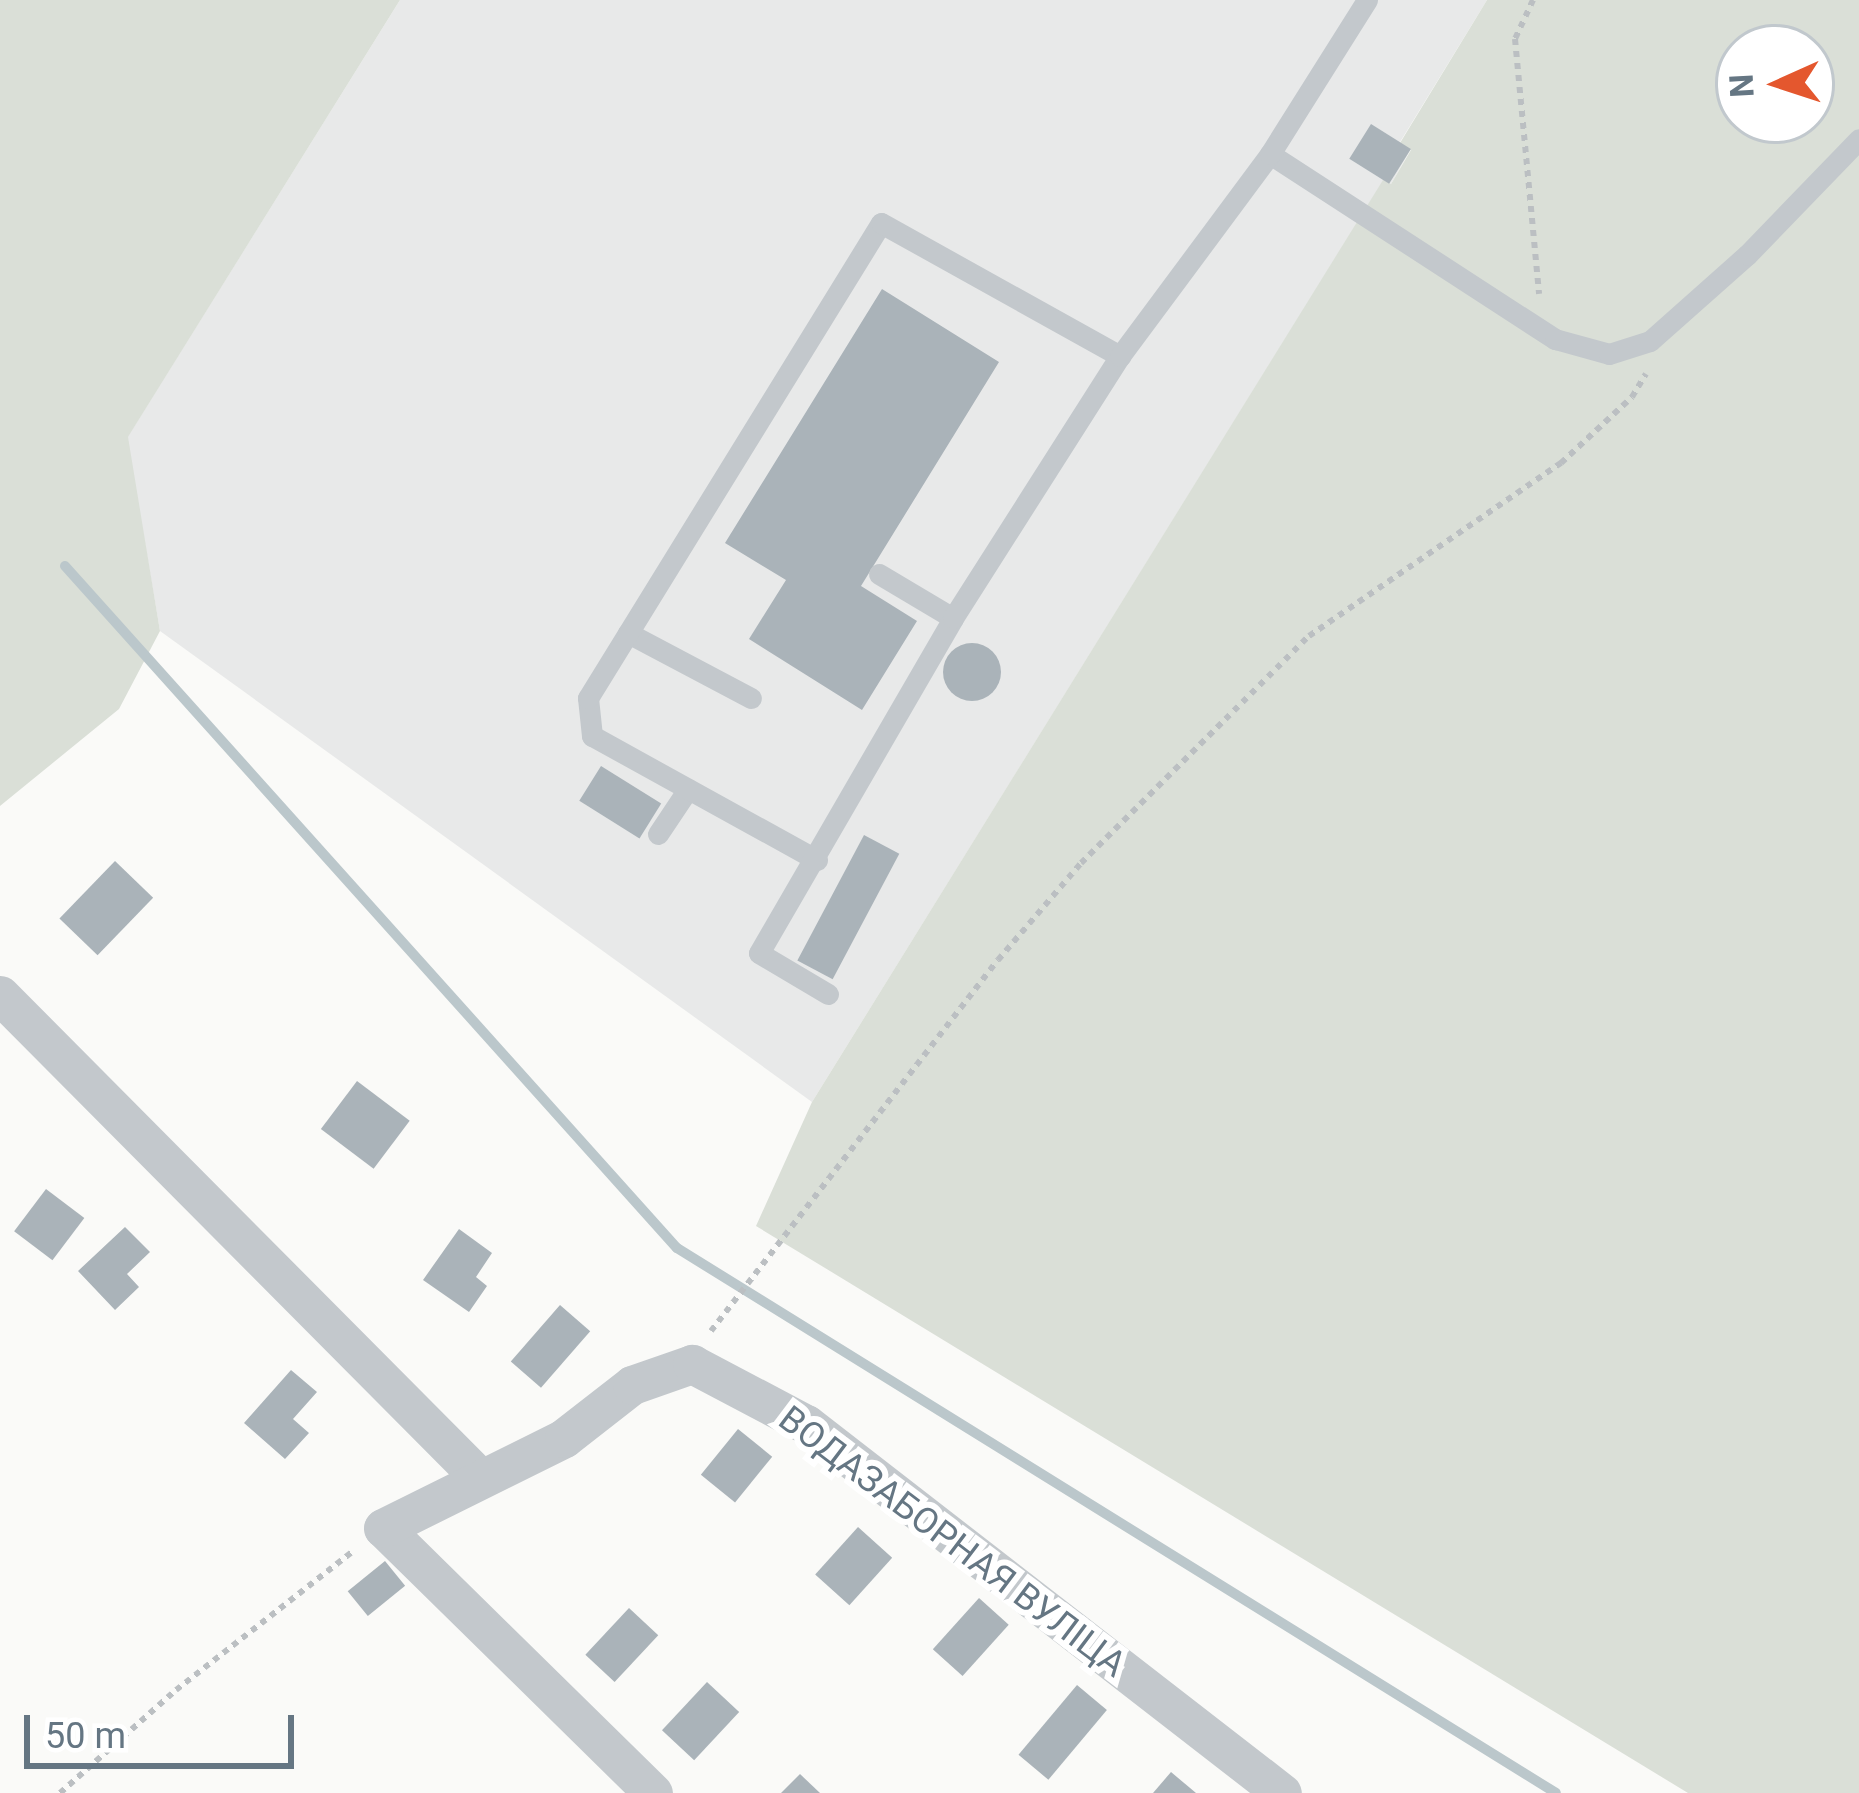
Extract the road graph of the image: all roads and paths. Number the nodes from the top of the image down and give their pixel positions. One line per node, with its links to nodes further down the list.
1 (1367, 0): 4 (lane)
2 (1533, 0): 5 (path)
3 (1859, 139): 5 (lane)
4 (1270, 154): 5 (lane); 6 (lane)
5 (1569, 344)
6 (1120, 356): 9 (lane); 10 (lane)
7 (1654, 362): 17 (path)
8 (879, 574): 9 (lane)
9 (953, 619): 14 (lane)
10 (628, 633): 11 (lane); 12 (lane)
11 (751, 698)
12 (688, 789): 13 (lane); 14 (lane)
13 (658, 834)
14 (817, 860): 15 (lane)
15 (828, 994)
16 (0, 995): 18 (street)
17 (725, 1306)
18 (480, 1478): 19 (street, ВОДАЗАБОРНАЯ ВУЛІЦА); 22 (street, ВОДАЗАБОРНАЯ ВУЛІЦА)
19 (383, 1528): 20 (path); 21 (street)
20 (60, 1793)
21 (652, 1793)
22 (1282, 1793)

